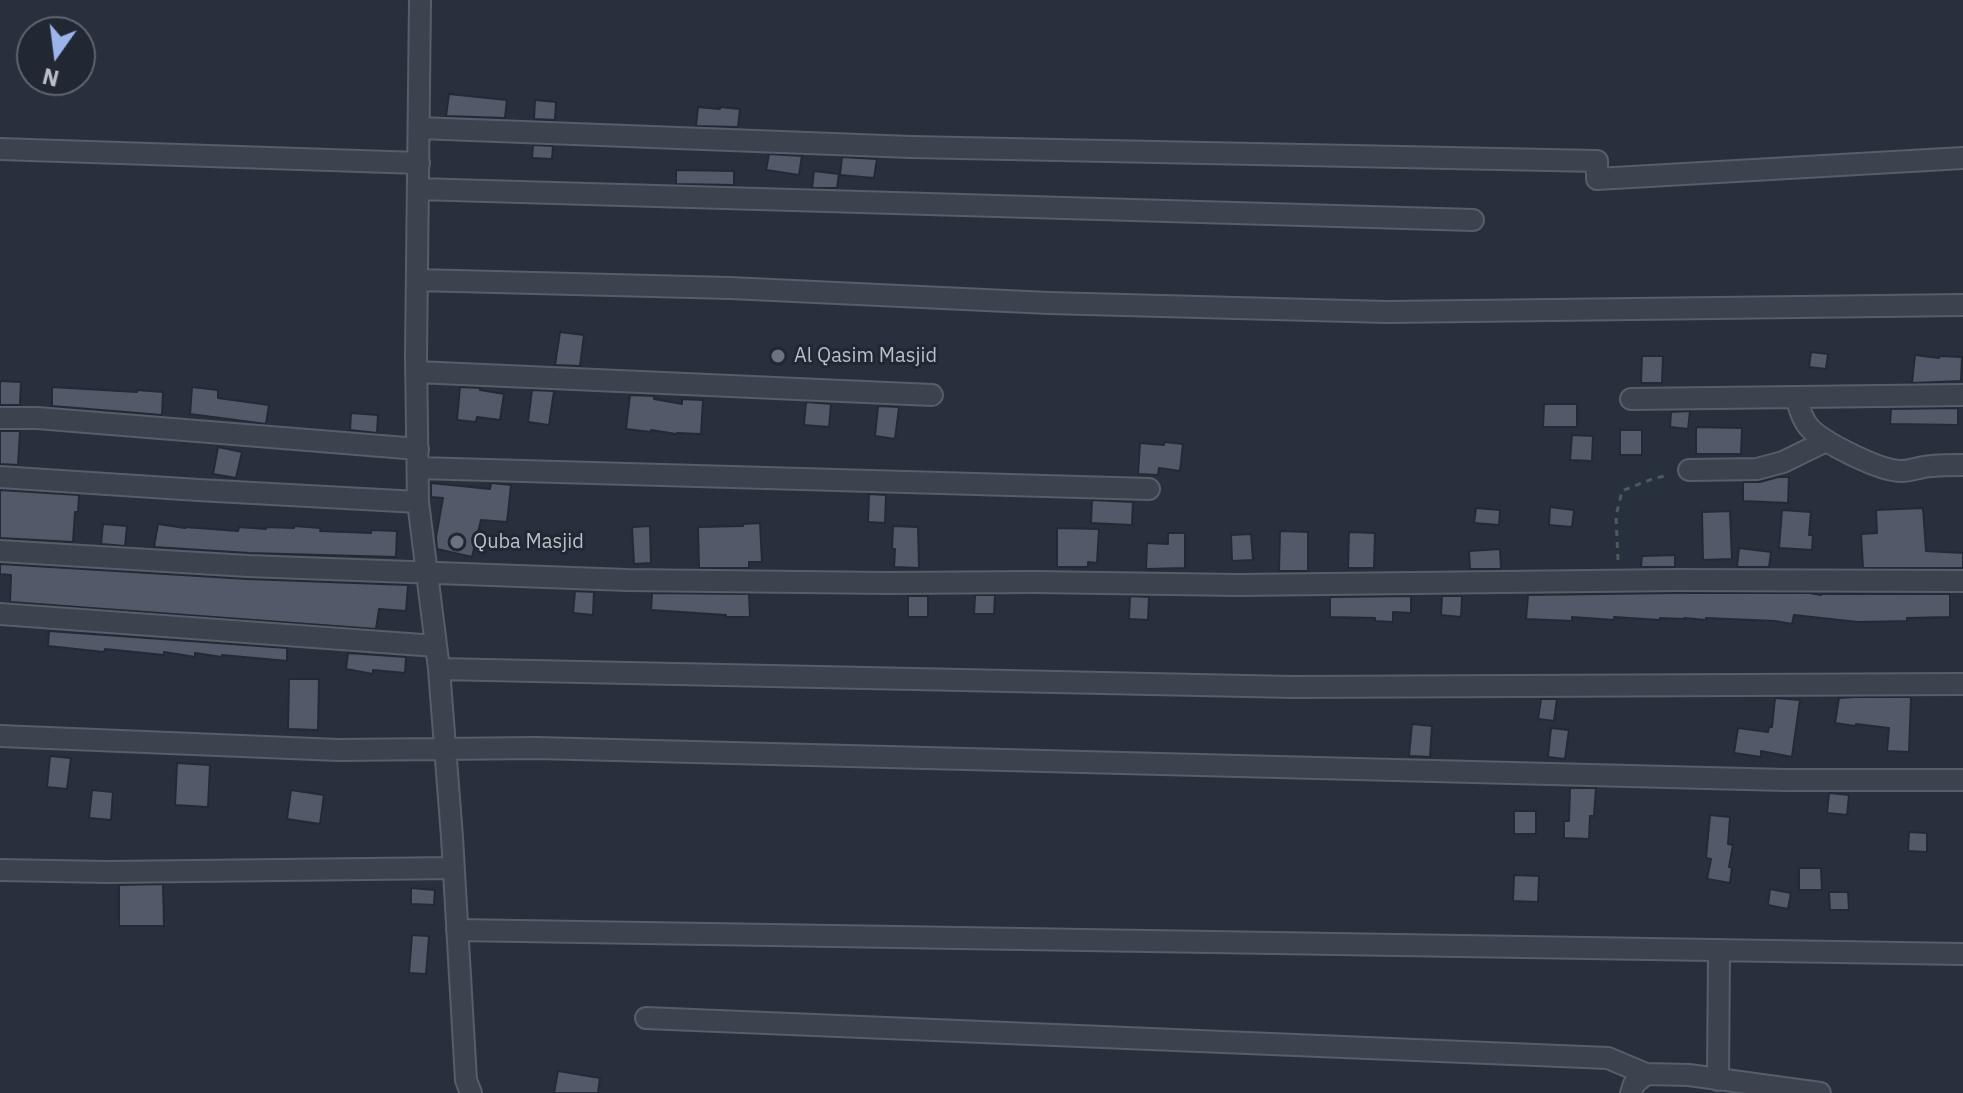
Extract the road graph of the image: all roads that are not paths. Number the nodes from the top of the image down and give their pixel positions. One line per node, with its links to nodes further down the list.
1 (420, 0): 2 (street)
2 (419, 128): 4 (street); 5 (street)
3 (0, 149): 5 (street)
4 (1963, 158)
5 (419, 163): 6 (street)
6 (418, 189): 7 (street); 8 (street)
7 (1473, 220)
8 (417, 280): 9 (street); 10 (street)
9 (1963, 305)
10 (417, 372): 11 (street); 17 (street)
11 (932, 395)
12 (1963, 395): 13 (street)
13 (1796, 397): 14 (street); 16 (street)
14 (1631, 399)
15 (0, 418): 17 (street)
16 (1826, 441): 18 (street); 19 (street)
17 (418, 458): 21 (street); 22 (street)
18 (1963, 465)
19 (1689, 470)
20 (0, 477): 22 (street)
21 (1149, 489)
22 (418, 502): 24 (street)
23 (0, 551): 24 (street)
24 (426, 572): 25 (street); 27 (street)
25 (1963, 581)
26 (0, 614): 27 (street)
27 (436, 646): 28 (street)
28 (439, 669): 29 (street); 31 (street)
29 (1963, 684)
30 (0, 736): 31 (street)
31 (446, 749): 32 (street); 33 (street)
32 (1963, 780)
33 (453, 868): 34 (street); 35 (street)
34 (0, 870)
35 (457, 930): 36 (street); 41 (street)
36 (1719, 950): 37 (street); 40 (street)
37 (1963, 954)
38 (646, 1018): 39 (street)
39 (1646, 1074): 40 (street); 42 (street)
40 (1718, 1080): 43 (street)
41 (471, 1093)
42 (1631, 1093)
43 (1820, 1093)

